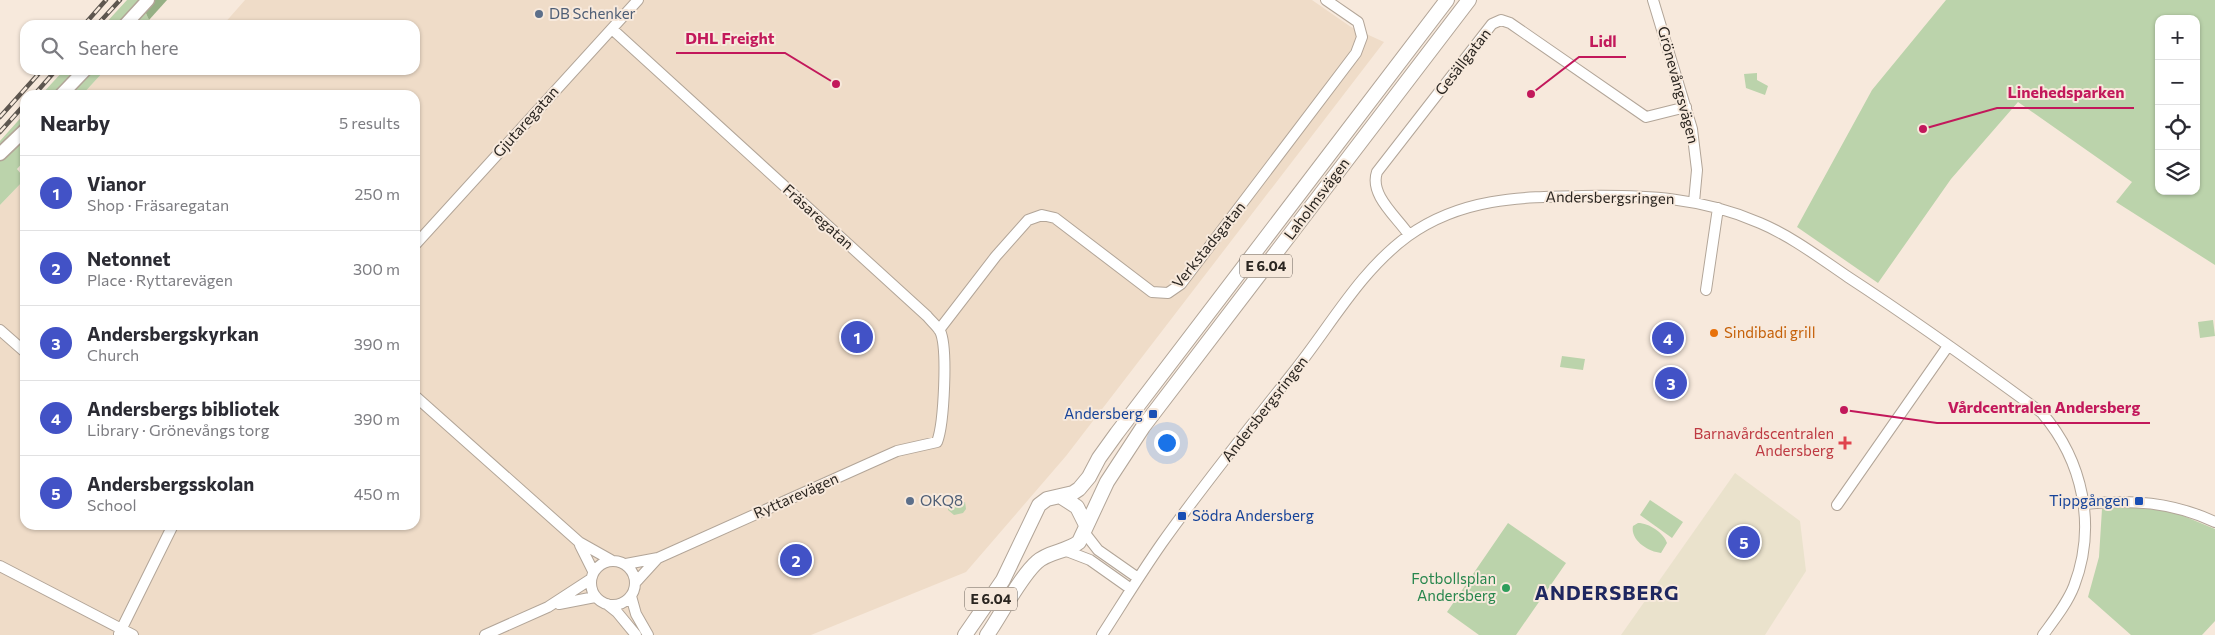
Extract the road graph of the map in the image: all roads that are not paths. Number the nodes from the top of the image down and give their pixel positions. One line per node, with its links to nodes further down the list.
1 (148, 0): 7 (main road)
2 (638, 0): 8 (street, Gjutaregatan)
3 (1326, 0): 20 (street, Verkstadsgatan)
4 (1447, 0): 24 (highway, Laholmsvägen / E 6.04)
5 (1469, 0): 28 (highway, Laholmsvägen / E 6.04)
6 (1653, 0): 11 (street, Grönevångsvägen)
7 (130, 20)
8 (612, 29): 17 (street, Gjutaregatan); 20 (street, Fräsaregatan)
9 (80, 75): 10 (main road)
10 (66, 90)
11 (1686, 106): 14 (street, Grönevångsvägen); 16 (street, Gesällgatan)
12 (20, 135): 13 (main road)
13 (0, 154)
14 (1694, 202): 15 (street, Andersbergsringen); 16 (street, Andersbergsringen)
15 (1718, 208): 18 (street); 21 (street, Andersbergsringen)
16 (1409, 235): 37 (street, Andersbergsringen)
17 (420, 240)
18 (1706, 290)
19 (0, 330): 22 (street)
20 (939, 330): 32 (street, Ryttarevägen)
21 (1948, 346): 25 (street, Andersbergsringen); 26 (street)
22 (20, 348)
23 (420, 400): 30 (street)
24 (1060, 496): 28 (highway); 49 (highway, Laholmsvägen / E 6.04)
25 (2084, 504): 27 (street); 52 (street, Andersbergsringen)
26 (1837, 505)
27 (2215, 522)
28 (1085, 528): 31 (highway, Laholmsvägen / E 6.04); 37 (street)
29 (171, 530): 44 (street)
30 (578, 542): 33 (street); 36 (street)
31 (1064, 550): 39 (street); 50 (highway, Laholmsvägen / E 6.04)
32 (658, 558): 34 (street, Ryttarevägen); 38 (street, Ryttarevägen)
33 (611, 560): 34 (street, Ryttarevägen); 36 (street)
34 (626, 564): 38 (street)
35 (0, 566): 44 (street)
36 (592, 575): 41 (street); 43 (street)
37 (1138, 578): 39 (street, Andersbergsringen)
38 (636, 582): 40 (street, Ryttarevägen)
39 (1131, 589): 51 (street, Andersbergsringen)
40 (631, 596): 42 (street); 48 (street)
41 (595, 597): 42 (street); 43 (street)
42 (607, 604): 47 (street)
43 (548, 607): 46 (street)
44 (120, 632): 45 (street)
45 (133, 635)
46 (485, 635)
47 (636, 635)
48 (648, 635)
49 (965, 635)
50 (986, 635)
51 (1102, 635)
52 (2043, 635)

